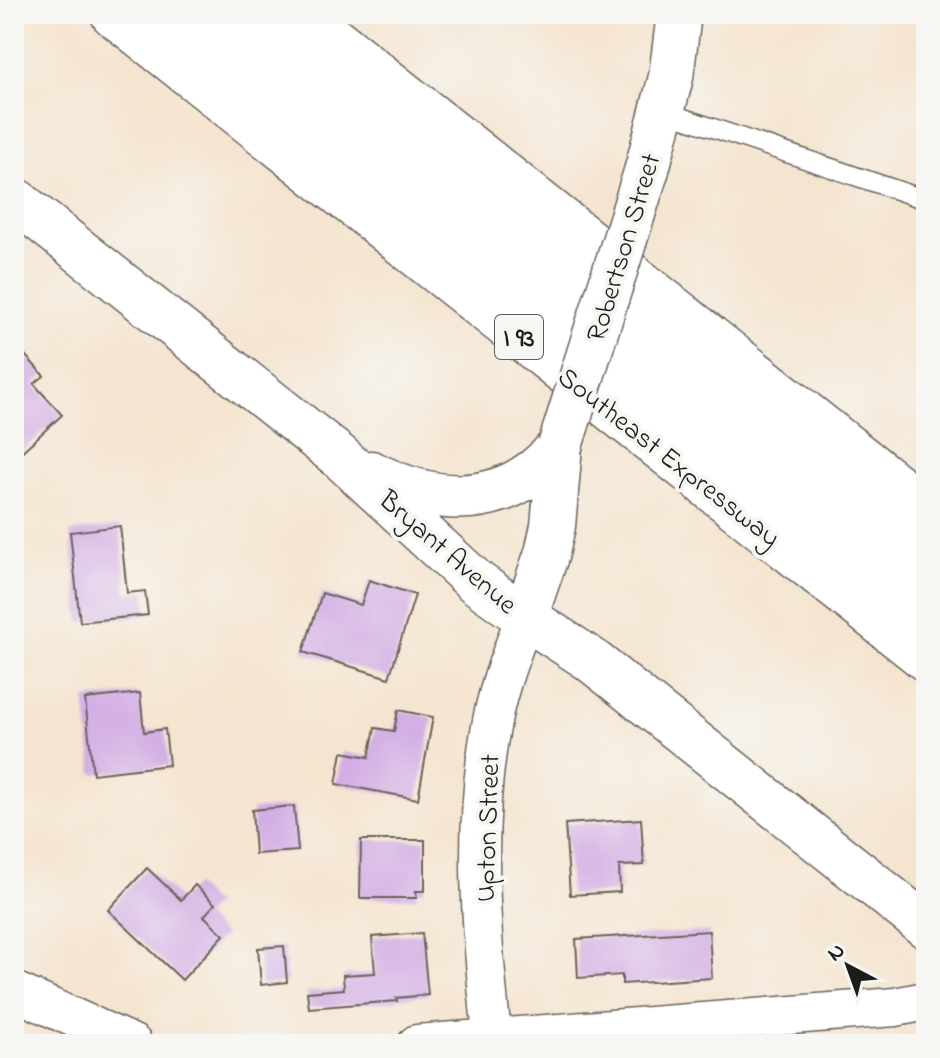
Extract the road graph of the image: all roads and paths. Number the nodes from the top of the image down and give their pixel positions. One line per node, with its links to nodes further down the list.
1 (113, 14): 15 (main road, Southeast Expressway / I 93)
2 (178, 14): 13 (main road, I 93)
3 (244, 14): 12 (main road)
4 (303, 14): 11 (main road)
5 (679, 14): 6 (main road, Robertson Street)
6 (663, 111): 8 (lane); 9 (main road, Robertson Street, bridge)
7 (14, 199): 10 (main road, Bryant Avenue)
8 (926, 200)
9 (560, 446): 10 (main road); 14 (main road, Robertson Street)
10 (339, 456): 14 (main road, Bryant Avenue)
11 (926, 509)
12 (926, 553)
13 (926, 607)
14 (525, 617): 16 (main road, Bryant Avenue); 19 (street, Upton Street)
15 (926, 659)
16 (926, 926)
17 (14, 991): 20 (street)
18 (926, 1001): 19 (street)
19 (493, 1040): 21 (street)
20 (133, 1044)
21 (417, 1044)

